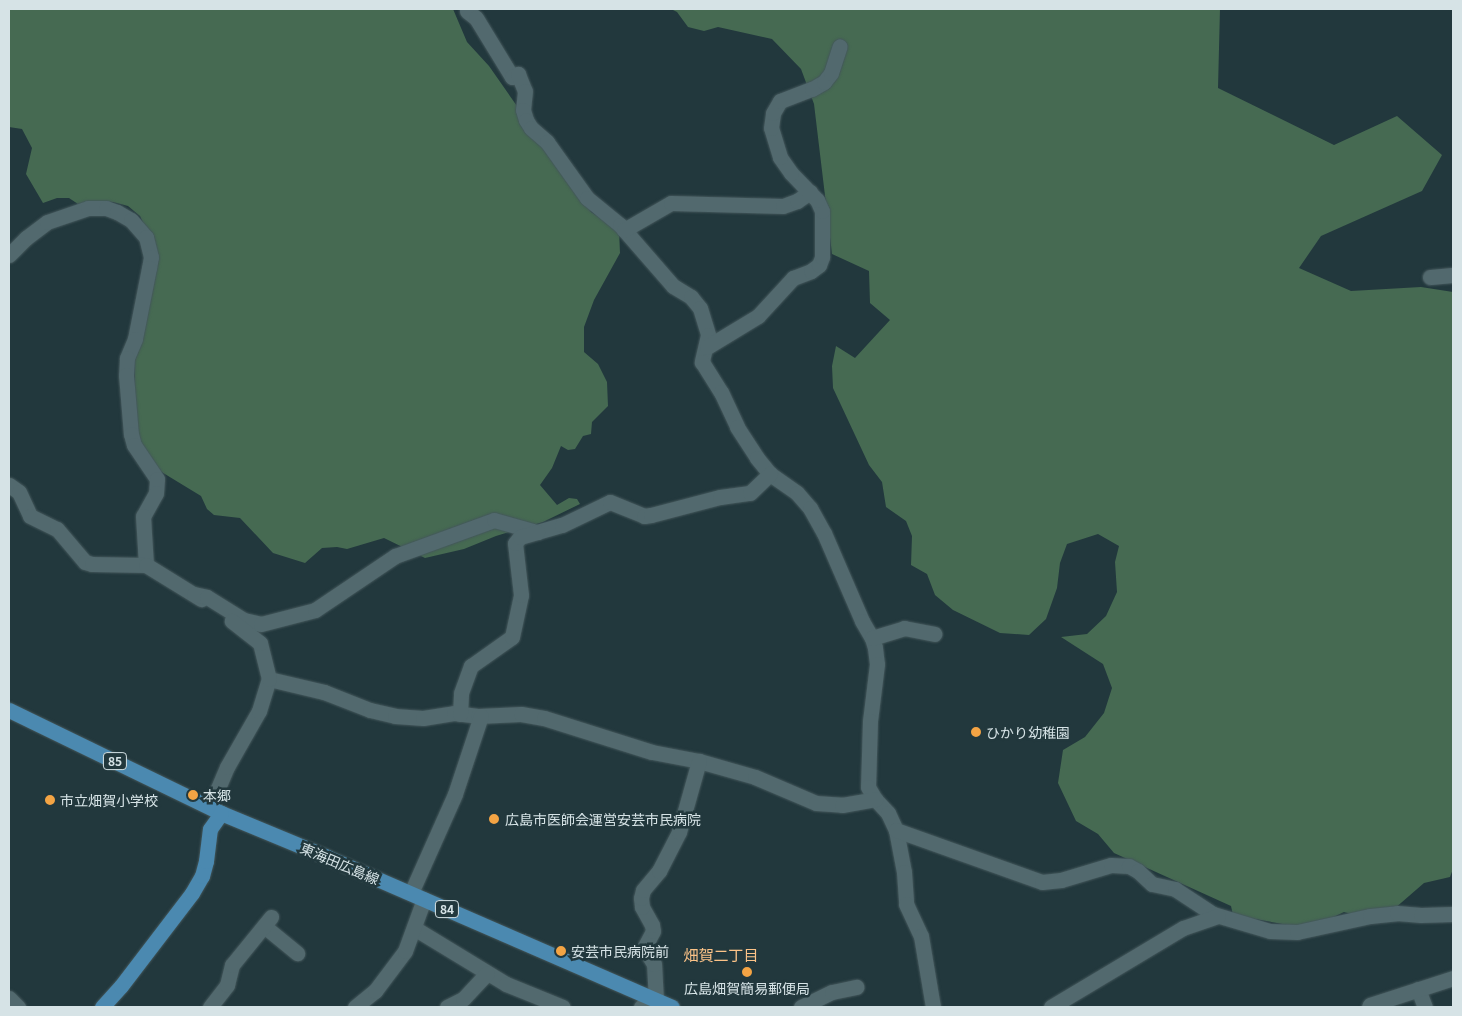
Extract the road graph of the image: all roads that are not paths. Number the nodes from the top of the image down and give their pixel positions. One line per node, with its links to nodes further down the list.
1 (467, 11): 4 (street)
2 (840, 46): 3 (street)
3 (810, 192): 4 (street); 8 (street)
4 (624, 230): 8 (street)
5 (9, 255): 12 (street)
6 (1453, 275): 7 (street)
7 (1430, 277)
8 (707, 346): 9 (street)
9 (770, 474): 11 (street); 15 (street)
10 (9, 485): 12 (street)
11 (536, 532): 13 (street); 18 (street)
12 (146, 565): 13 (street)
13 (194, 594): 16 (street)
14 (934, 634): 15 (street)
15 (872, 638): 21 (street)
16 (269, 679): 18 (street); 22 (street)
17 (9, 710): 22 (main road, 85)
18 (460, 714): 19 (street)
19 (481, 716): 20 (street); 24 (street)
20 (699, 761): 21 (street); 34 (street)
21 (875, 799): 23 (street)
22 (215, 810): 24 (main road, 東海田広島線 / 84); 36 (main road)
23 (896, 830): 26 (street); 43 (street)
24 (417, 896): 27 (street); 34 (main road, 東海田広島線 / 84)
25 (1453, 914): 26 (street)
26 (1218, 916): 44 (street)
27 (414, 928): 29 (street); 38 (street)
28 (297, 953): 37 (street)
29 (487, 973): 39 (street); 40 (street)
30 (1453, 978): 32 (street)
31 (856, 987): 42 (street)
32 (1418, 989): 45 (street); 46 (street)
33 (9, 998): 35 (street)
34 (648, 1004): 41 (main road, 東海田広島線 / 84)
35 (18, 1007)
36 (102, 1007)
37 (210, 1007)
38 (356, 1007)
39 (447, 1007)
40 (563, 1007)
41 (672, 1007)
42 (801, 1007)
43 (933, 1007)
44 (1051, 1007)
45 (1368, 1007)
46 (1425, 1007)

